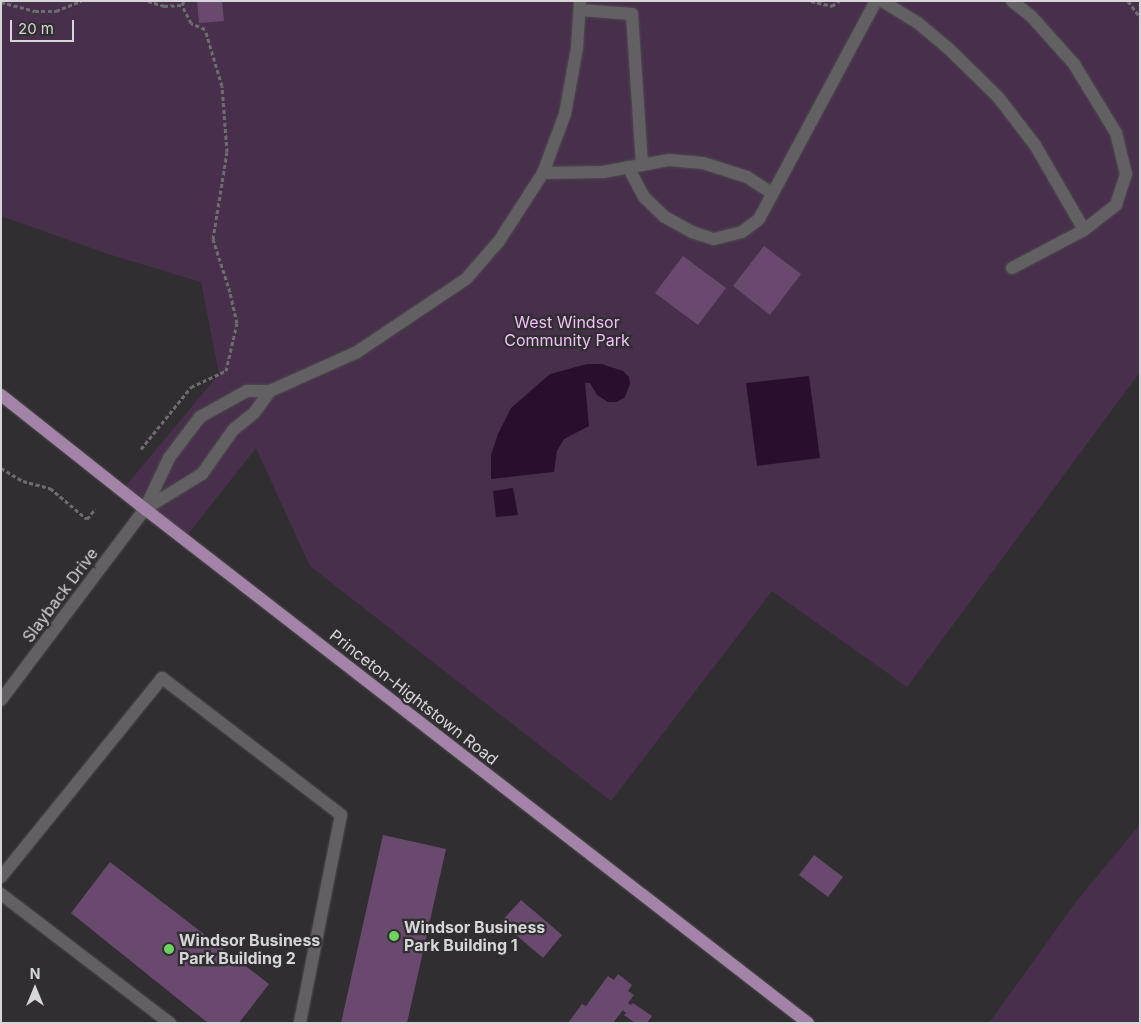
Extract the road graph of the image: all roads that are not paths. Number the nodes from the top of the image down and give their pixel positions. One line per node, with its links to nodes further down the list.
1 (876, 1): 8 (street)
2 (882, 1): 9 (street)
3 (1012, 1): 9 (street)
4 (580, 6): 5 (street); 7 (street)
5 (642, 165): 6 (street); 8 (street)
6 (628, 167): 7 (street); 8 (street)
7 (543, 172): 11 (street)
8 (772, 193)
9 (1084, 230): 10 (street)
10 (1012, 268)
11 (270, 391): 13 (street); 13 (street)
12 (1, 395): 13 (main road, Princeton-Hightstown Road)
13 (145, 509): 14 (street, Slayback Drive); 19 (main road, Princeton-Hightstown Road)
14 (1, 700)
15 (1, 877): 18 (street)
16 (1, 894): 17 (street)
17 (170, 1023)
18 (300, 1023)
19 (808, 1023)

